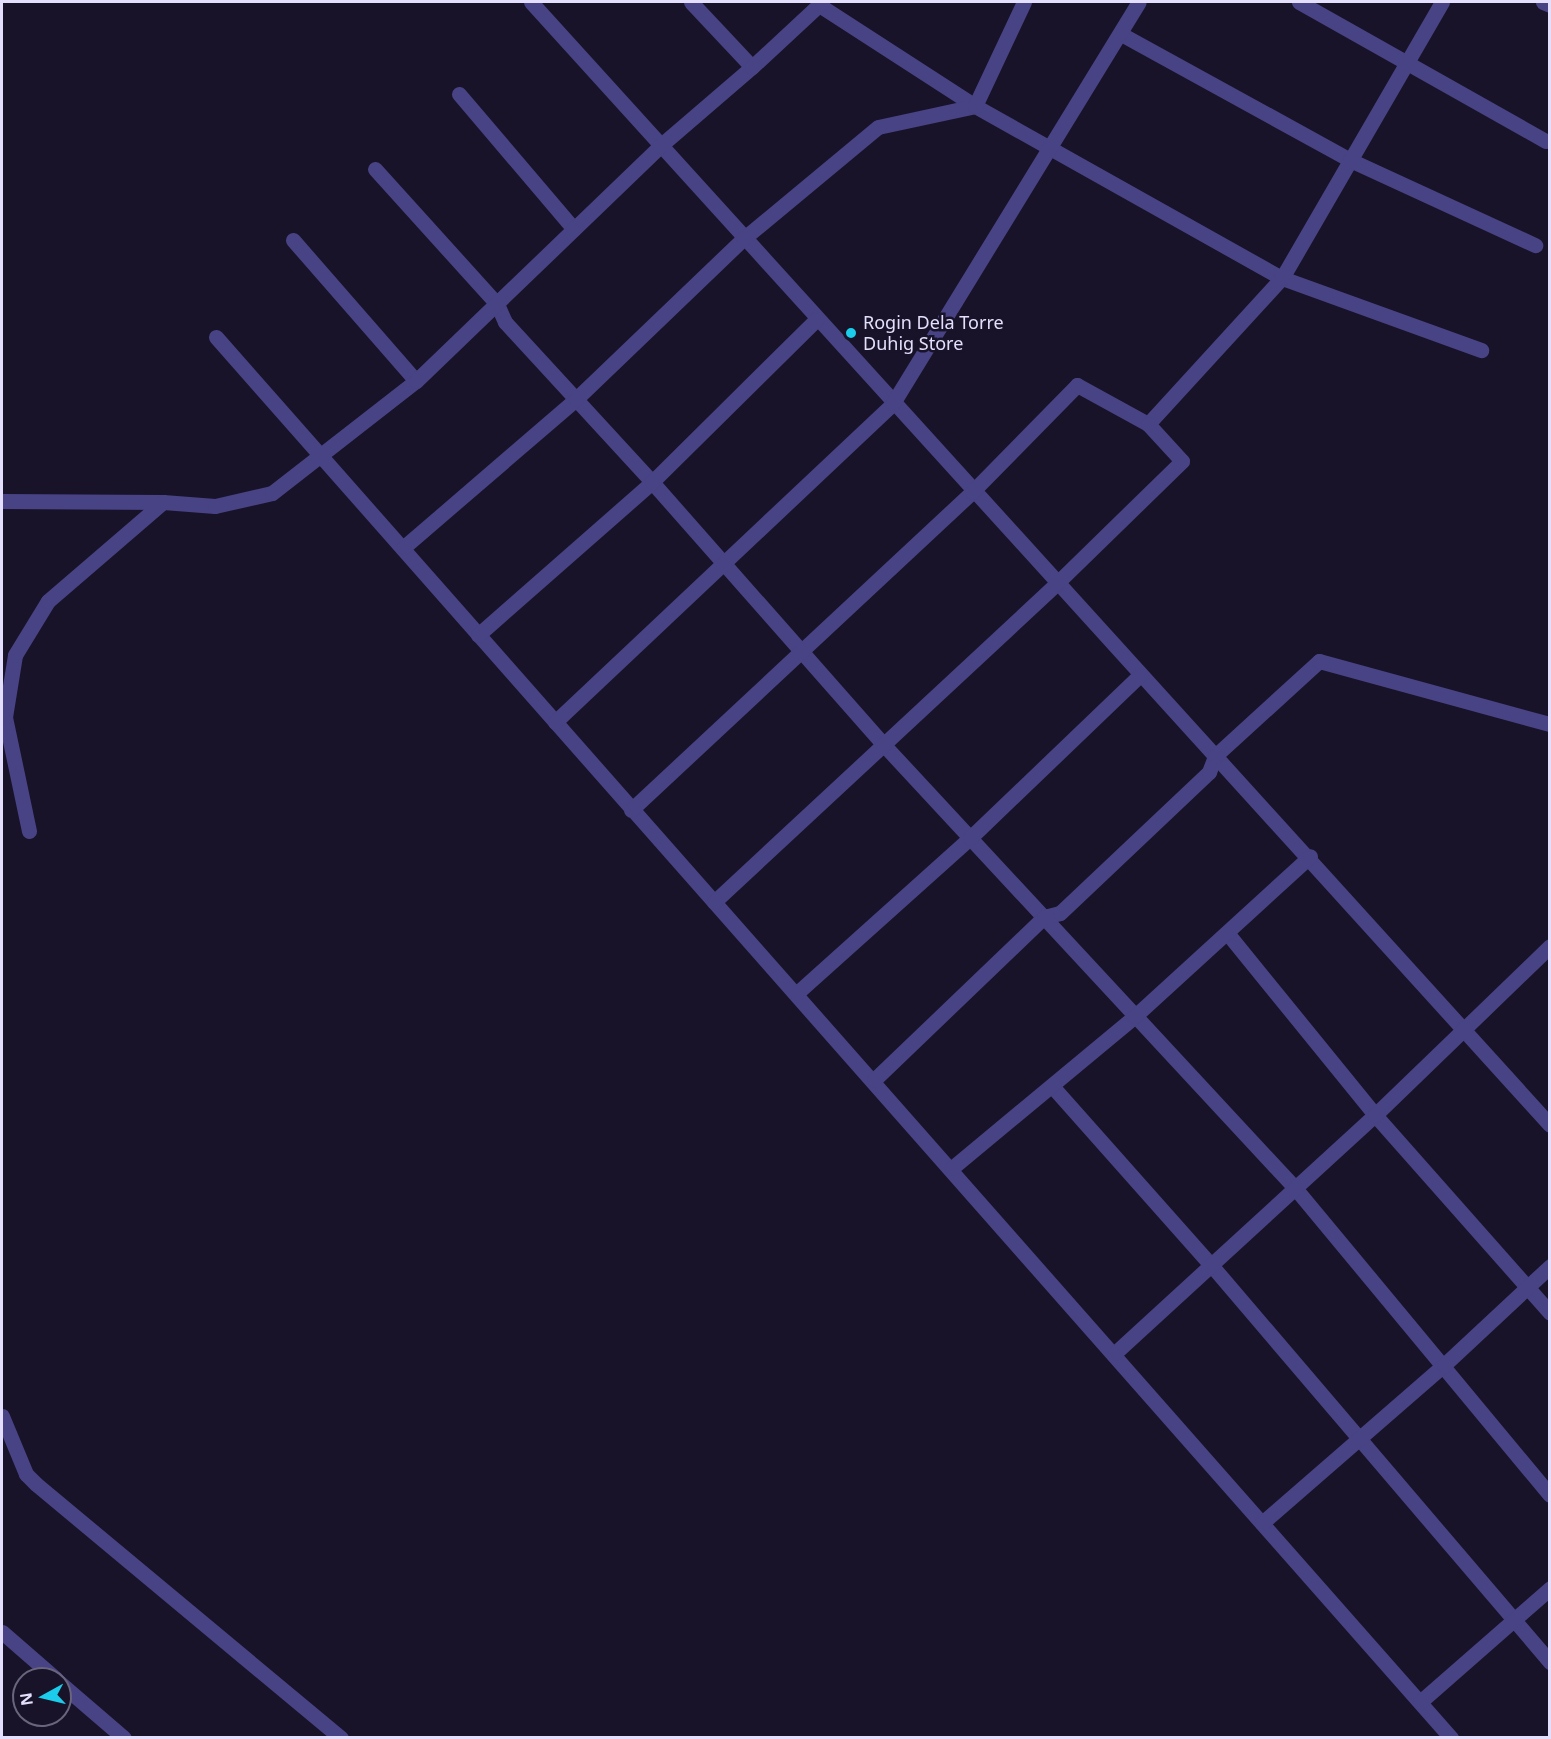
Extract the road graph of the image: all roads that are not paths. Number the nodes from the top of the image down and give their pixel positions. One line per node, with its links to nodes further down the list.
1 (531, 2): 16 (street)
2 (691, 2): 12 (street)
3 (1024, 2): 14 (street)
4 (1139, 2): 10 (street)
5 (1299, 2): 11 (street)
6 (1442, 2): 11 (street)
7 (1543, 2): 9 (street)
8 (821, 3): 12 (street); 14 (street)
9 (1550, 6)
10 (1121, 34): 17 (street); 18 (street)
11 (1406, 63): 15 (street); 18 (street)
12 (752, 67): 16 (street)
13 (459, 94): 20 (street)
14 (975, 106): 17 (street); 21 (street)
15 (1546, 141)
16 (660, 146): 20 (street); 21 (street)
17 (1050, 150): 24 (street); 31 (street)
18 (1350, 160): 23 (street); 24 (street)
19 (375, 169): 25 (street)
20 (574, 229): 25 (street)
21 (743, 239): 26 (street); 30 (street)
22 (293, 240): 29 (street)
23 (1535, 245)
24 (1281, 278): 28 (street); 32 (street)
25 (497, 304): 29 (street); 30 (street)
26 (817, 320): 31 (street); 34 (street)
27 (216, 338): 33 (street)
28 (1481, 350)
29 (416, 381): 33 (street)
30 (576, 399): 34 (street); 38 (street)
31 (893, 403): 35 (street); 39 (street)
32 (1148, 423): 35 (street); 40 (street)
33 (322, 455): 37 (street); 38 (street)
34 (652, 482): 39 (street); 41 (street)
35 (972, 492): 40 (street); 42 (street)
36 (2, 501): 37 (street)
37 (163, 502): 49 (street)
38 (404, 547): 41 (street)
39 (723, 565): 42 (street); 44 (street)
40 (1056, 584): 43 (street); 46 (street)
41 (478, 635): 44 (street)
42 (800, 653): 46 (street); 48 (street)
43 (1140, 675): 47 (street); 50 (street)
44 (555, 722): 48 (street)
45 (1550, 724): 47 (street)
46 (883, 744): 50 (street); 52 (street)
47 (1215, 756): 51 (street); 53 (street)
48 (631, 810): 52 (street)
49 (29, 831)
50 (970, 837): 53 (street); 56 (street)
51 (1310, 856): 54 (street); 58 (street)
52 (714, 902): 56 (street)
53 (1044, 917): 57 (street); 59 (street)
54 (1228, 934): 57 (street); 61 (street)
55 (1550, 946): 58 (street)
56 (797, 993): 59 (street)
57 (1135, 1016): 60 (street); 64 (street)
58 (1464, 1030): 61 (street); 62 (street)
59 (874, 1080): 63 (street)
60 (1052, 1086): 63 (street); 65 (street)
61 (1375, 1115): 64 (street); 67 (street)
62 (1547, 1117)
63 (952, 1168): 69 (street)
64 (1295, 1188): 65 (street); 70 (street)
65 (1212, 1266): 69 (street); 72 (street)
66 (1550, 1266): 67 (street)
67 (1527, 1286): 68 (street); 70 (street)
68 (1550, 1313)
69 (1115, 1353): 74 (street)
70 (1444, 1365): 72 (street); 73 (street)
71 (2, 1416): 83 (street)
72 (1358, 1439): 74 (street); 76 (street)
73 (1550, 1495)
74 (1262, 1522): 81 (street)
75 (1550, 1588): 76 (street)
76 (1513, 1620): 78 (street); 81 (street)
77 (2, 1632): 79 (street)
78 (1550, 1662)
79 (42, 1667)
80 (72, 1693): 82 (street)
81 (1420, 1702): 84 (street)
82 (124, 1737)
83 (341, 1737)
84 (1451, 1737)

